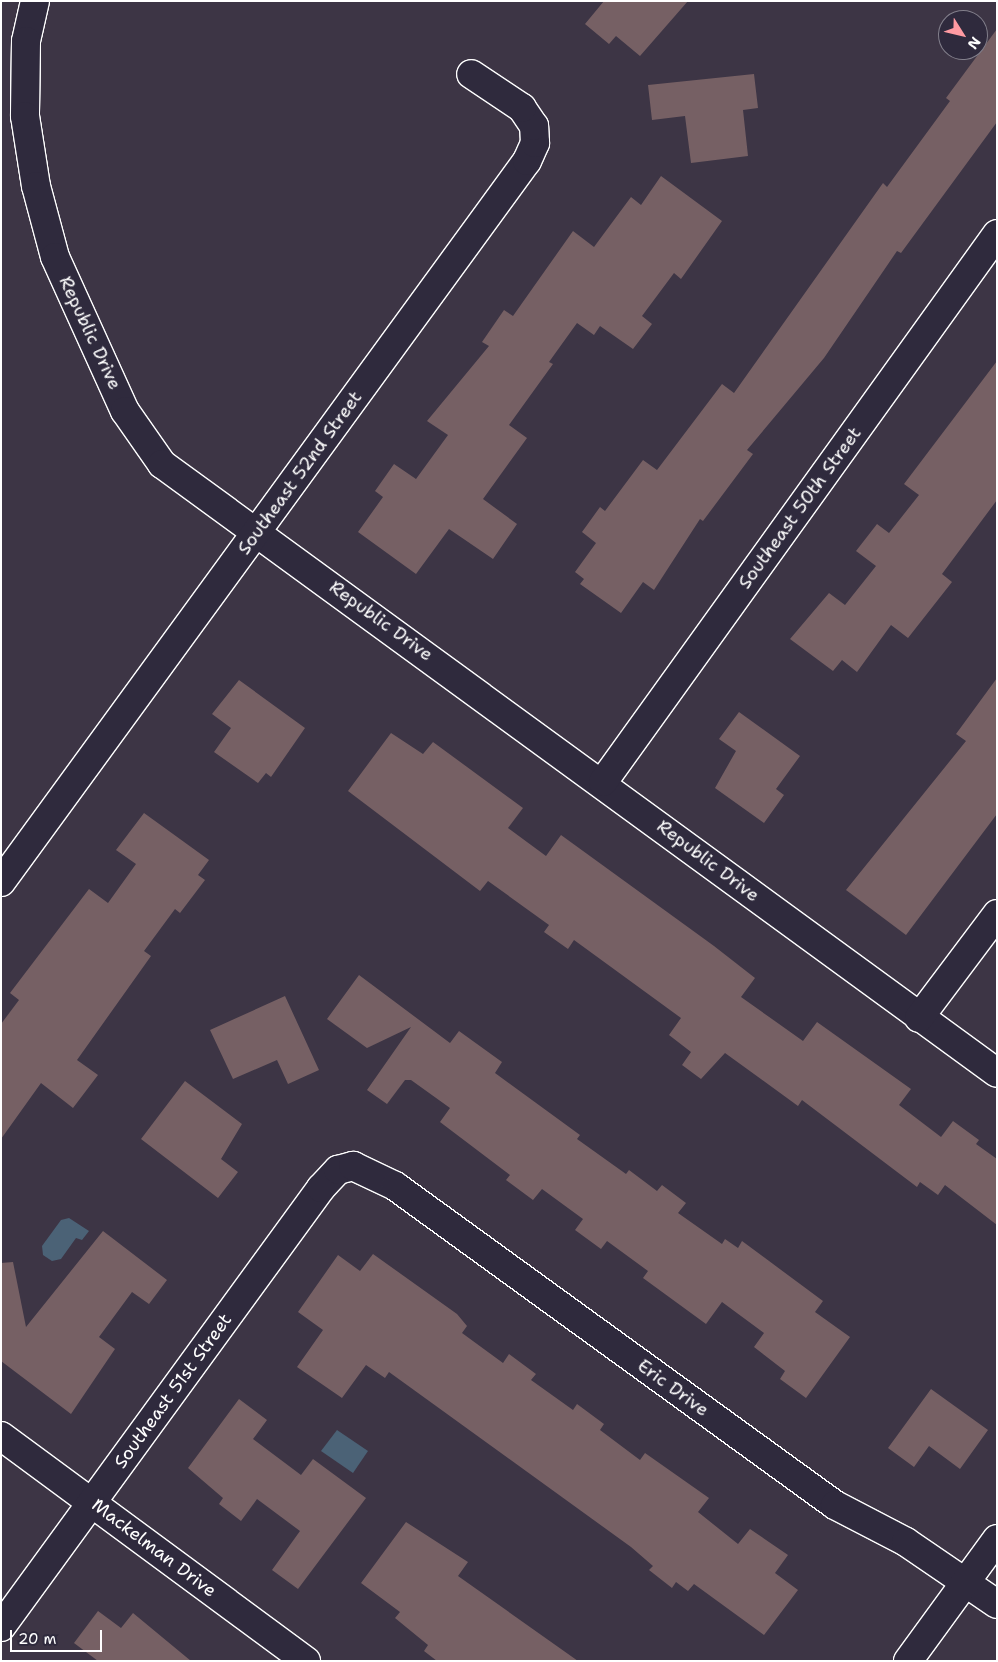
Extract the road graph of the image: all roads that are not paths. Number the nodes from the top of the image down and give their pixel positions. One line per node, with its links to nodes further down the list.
1 (35, 1): 4 (street, Republic Drive)
2 (472, 74): 4 (street, Southeast 52nd Street)
3 (997, 234): 5 (street, Southeast 50th Street)
4 (257, 532): 5 (street, Republic Drive); 6 (street, Southeast 52nd Street)
5 (603, 782): 8 (street, Republic Drive)
6 (1, 882)
7 (997, 914): 8 (street)
8 (919, 1018): 9 (street, Republic Drive)
9 (997, 1073)
10 (353, 1166): 12 (street, Southeast 51st Street); 14 (street, Eric Drive)
11 (1, 1436): 12 (street, Mackelman Drive)
12 (92, 1503): 16 (street, Southeast 51st Street); 17 (street, Mackelman Drive)
13 (997, 1539): 14 (street)
14 (966, 1581): 15 (street, Eric Drive); 18 (street)
15 (997, 1604)
16 (1, 1628)
17 (306, 1661)
18 (908, 1661)

